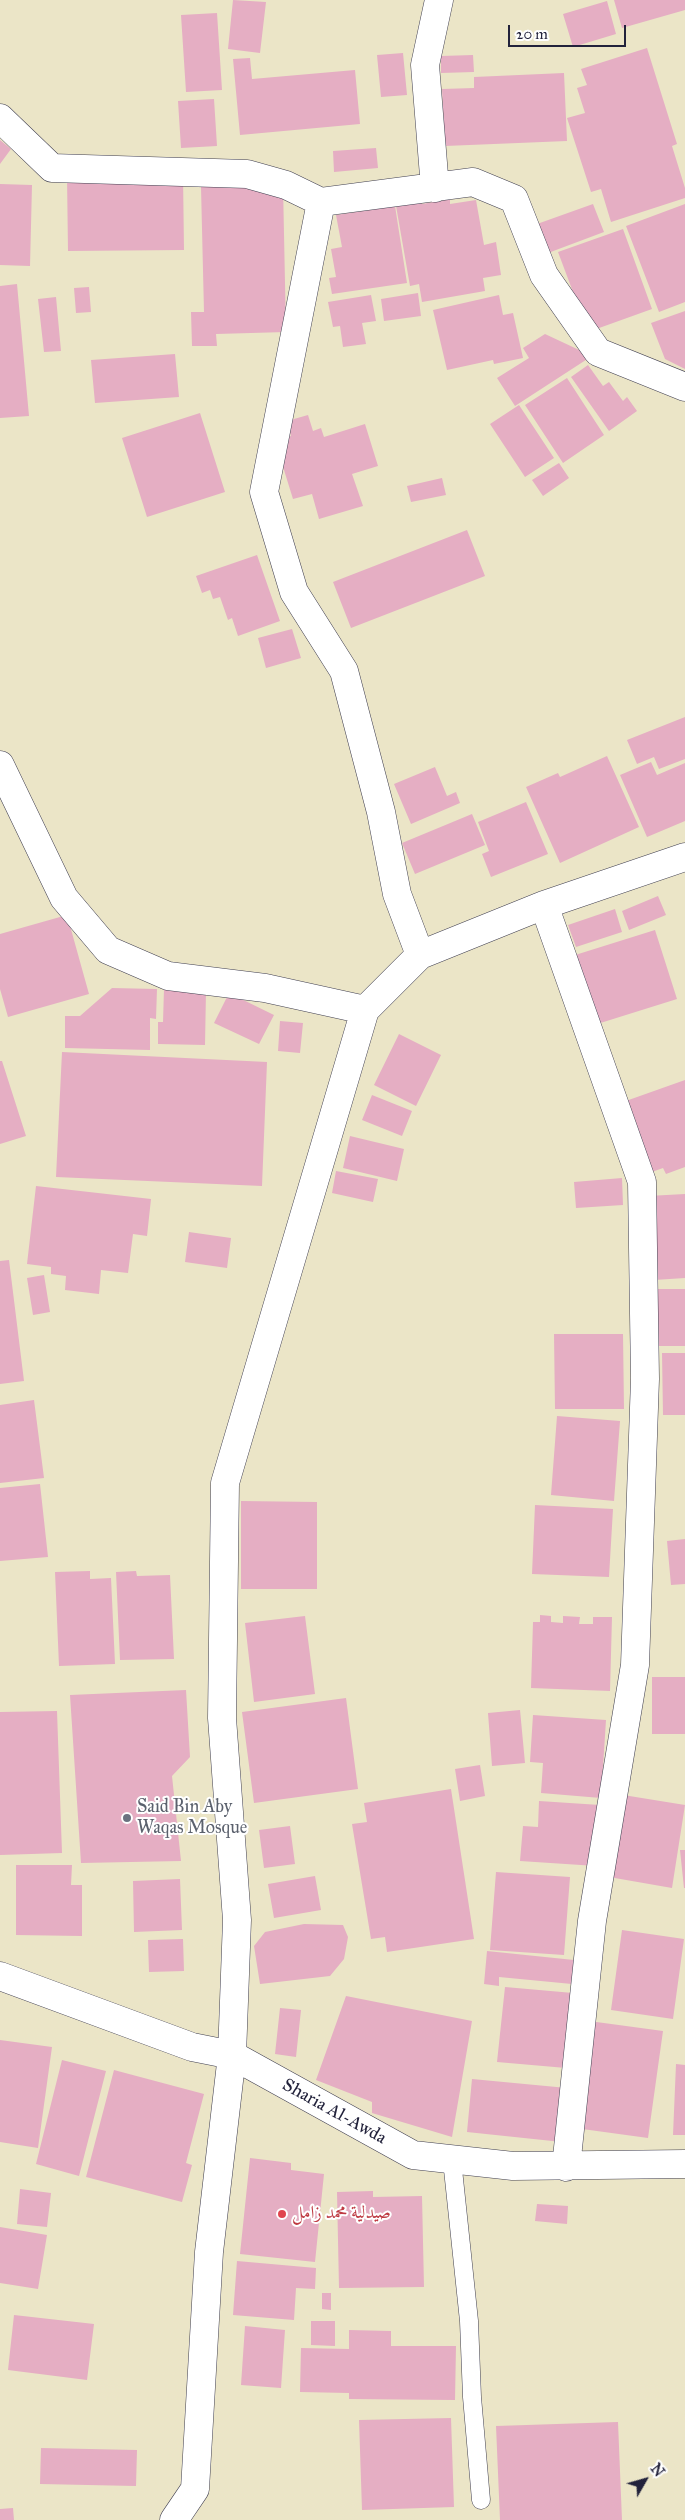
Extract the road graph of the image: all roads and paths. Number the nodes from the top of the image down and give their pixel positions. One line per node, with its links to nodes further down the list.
1 (439, 0): 3 (street)
2 (0, 118): 4 (street)
3 (435, 188): 4 (street); 5 (street)
4 (321, 202): 9 (street)
5 (685, 387)
6 (0, 765): 10 (street)
7 (685, 857): 8 (street)
8 (544, 905): 9 (street); 15 (street)
9 (420, 955): 10 (street)
10 (365, 1010): 12 (street)
11 (0, 1976): 12 (street, Sharia Al-Awda)
12 (232, 2055): 13 (street, Sharia Al-Awda); 17 (street)
13 (452, 2160): 15 (street, Sharia Al-Awda); 16 (lane)
14 (685, 2164): 15 (street, Sharia Al-Awda)
15 (566, 2167)
16 (482, 2500)
17 (174, 2520)

